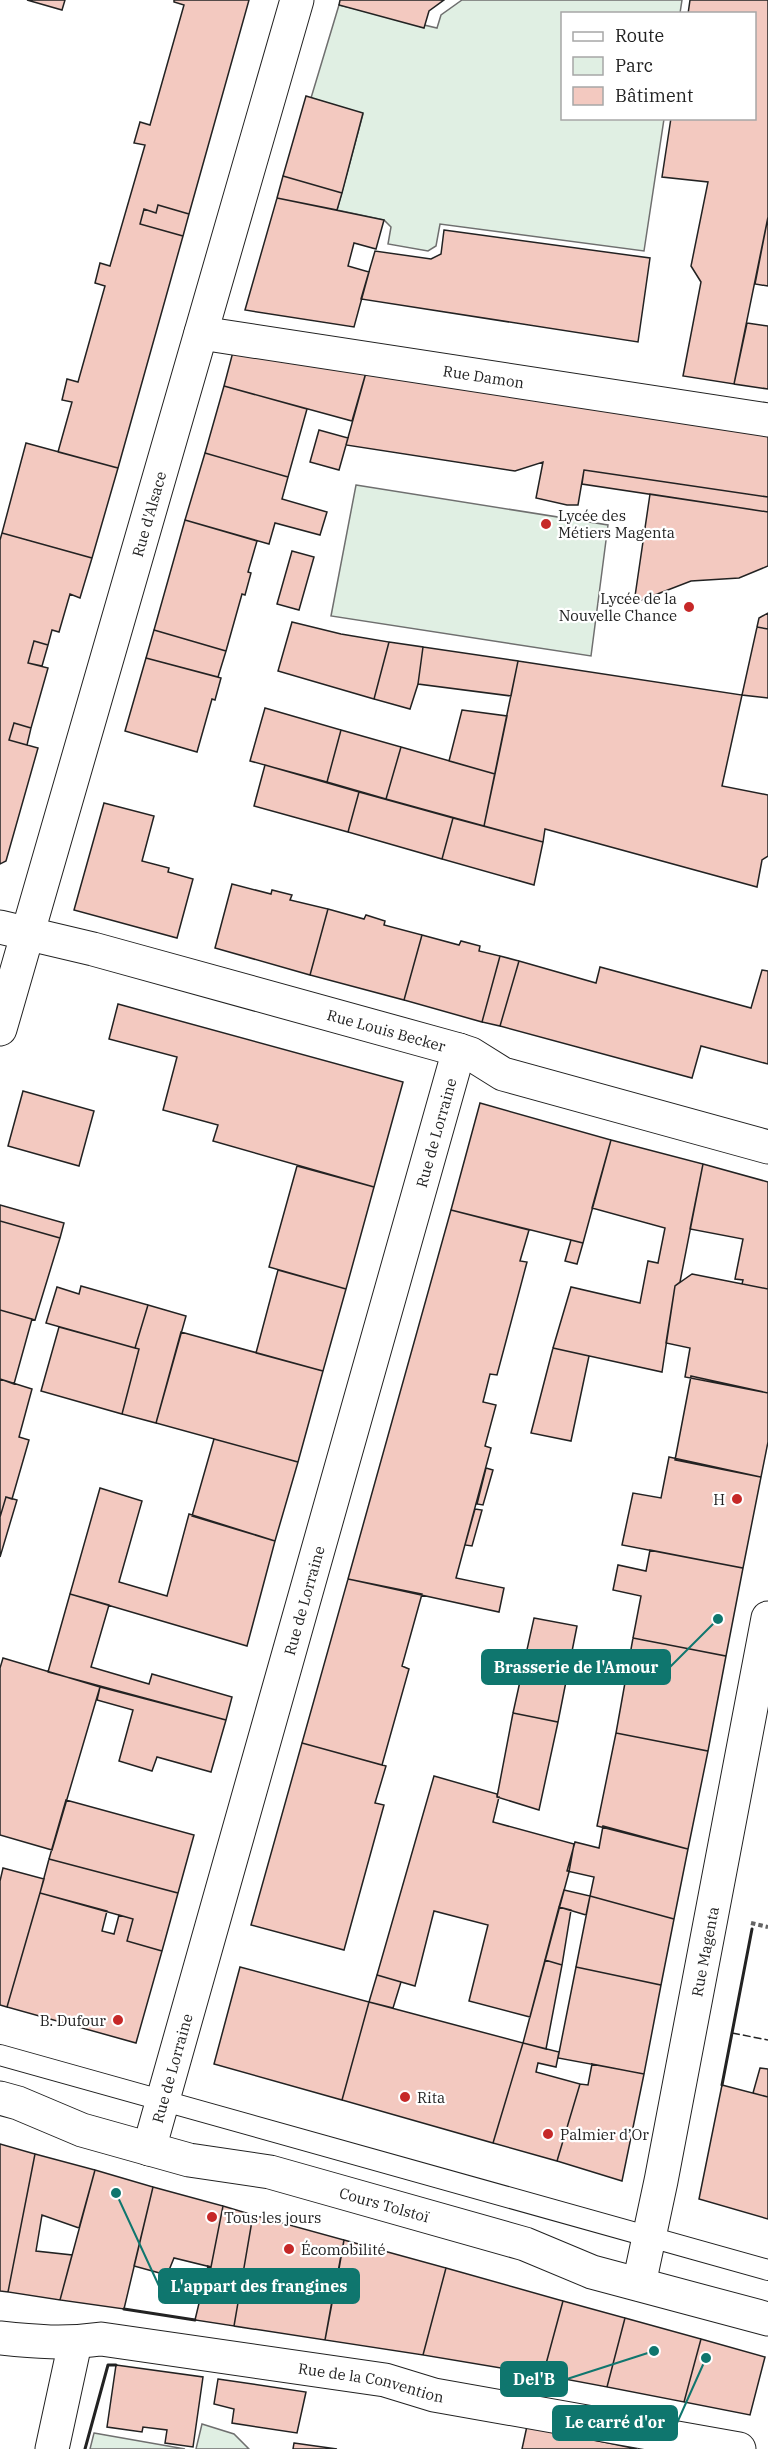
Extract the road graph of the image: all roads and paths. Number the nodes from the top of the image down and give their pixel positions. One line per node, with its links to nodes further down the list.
1 (297, 0): 2 (street, Rue d'Alsace)
2 (201, 333): 3 (street, Rue Damon); 4 (street, Rue d'Alsace)
3 (768, 420)
4 (13, 930): 5 (street, Rue d'Alsace); 6 (street, Rue Louis Becker)
5 (0, 1029)
6 (459, 1050): 7 (street, Rue Louis Becker); 13 (street, Rue de Lorraine)
7 (768, 1147)
8 (768, 1618): 15 (street, Rue Magenta)
9 (747, 1922): 10 (path)
10 (768, 1927)
11 (0, 2055): 13 (lane)
12 (0, 2098): 14 (street, Cours Tolstoï)
13 (162, 2101): 14 (street, Rue de Lorraine); 15 (lane)
14 (149, 2149): 17 (street, Cours Tolstoï)
15 (649, 2236): 16 (lane); 17 (street, Rue Magenta)
16 (768, 2270)
17 (639, 2284): 18 (street, Cours Tolstoï)
18 (768, 2319)
19 (0, 2338): 20 (street, Rue de la Convention)
20 (75, 2343): 21 (street); 22 (street, Rue de la Convention)
21 (52, 2449)
22 (739, 2449)

